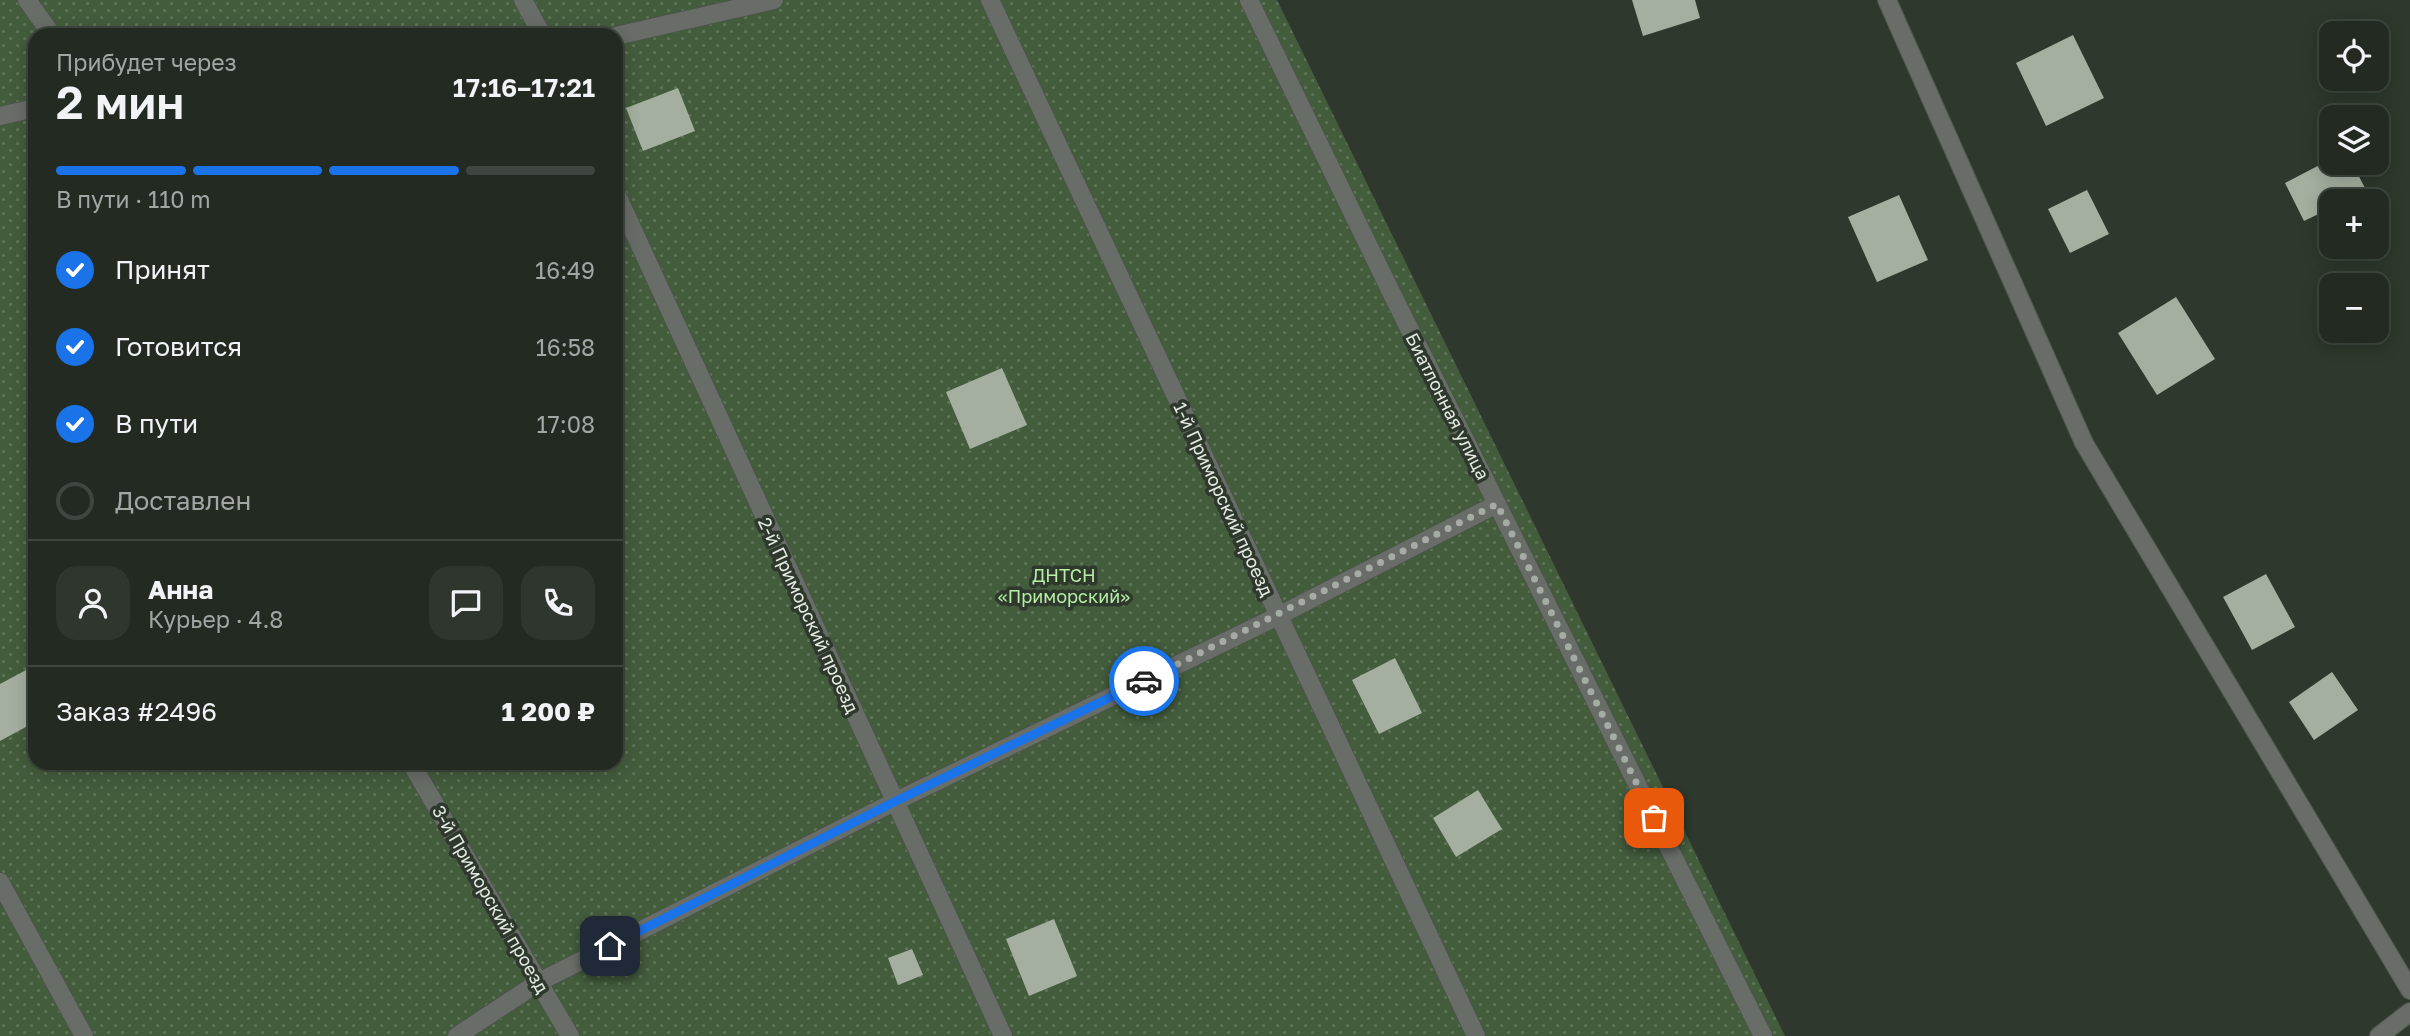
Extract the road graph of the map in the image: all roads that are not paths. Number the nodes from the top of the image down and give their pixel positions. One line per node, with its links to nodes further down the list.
1 (27, 0): 7 (street)
2 (523, 0): 8 (street)
3 (774, 0): 9 (street)
4 (990, 0): 14 (street, 1-й Приморский проезд)
5 (1249, 0): 13 (street, Биатлонная улица)
6 (1887, 0): 19 (street)
7 (47, 28)
8 (538, 28)
9 (623, 34)
10 (28, 110): 11 (street)
11 (0, 116)
12 (623, 207): 16 (street, 2-й Приморский проезд)
13 (1497, 504): 14 (street); 26 (street, Биатлонная улица)
14 (1278, 615): 16 (street); 25 (street, 1-й Приморский проезд)
15 (415, 770): 18 (street, 3-й Приморский проезд)
16 (894, 802): 18 (street); 24 (street, 2-й Приморский проезд)
17 (0, 882): 21 (street)
18 (540, 982): 22 (street); 23 (street, 3-й Приморский проезд)
19 (2410, 990)
20 (2410, 1012): 27 (street)
21 (84, 1036)
22 (457, 1036)
23 (570, 1036)
24 (1003, 1036)
25 (1476, 1036)
26 (1763, 1036)
27 (2379, 1036)

